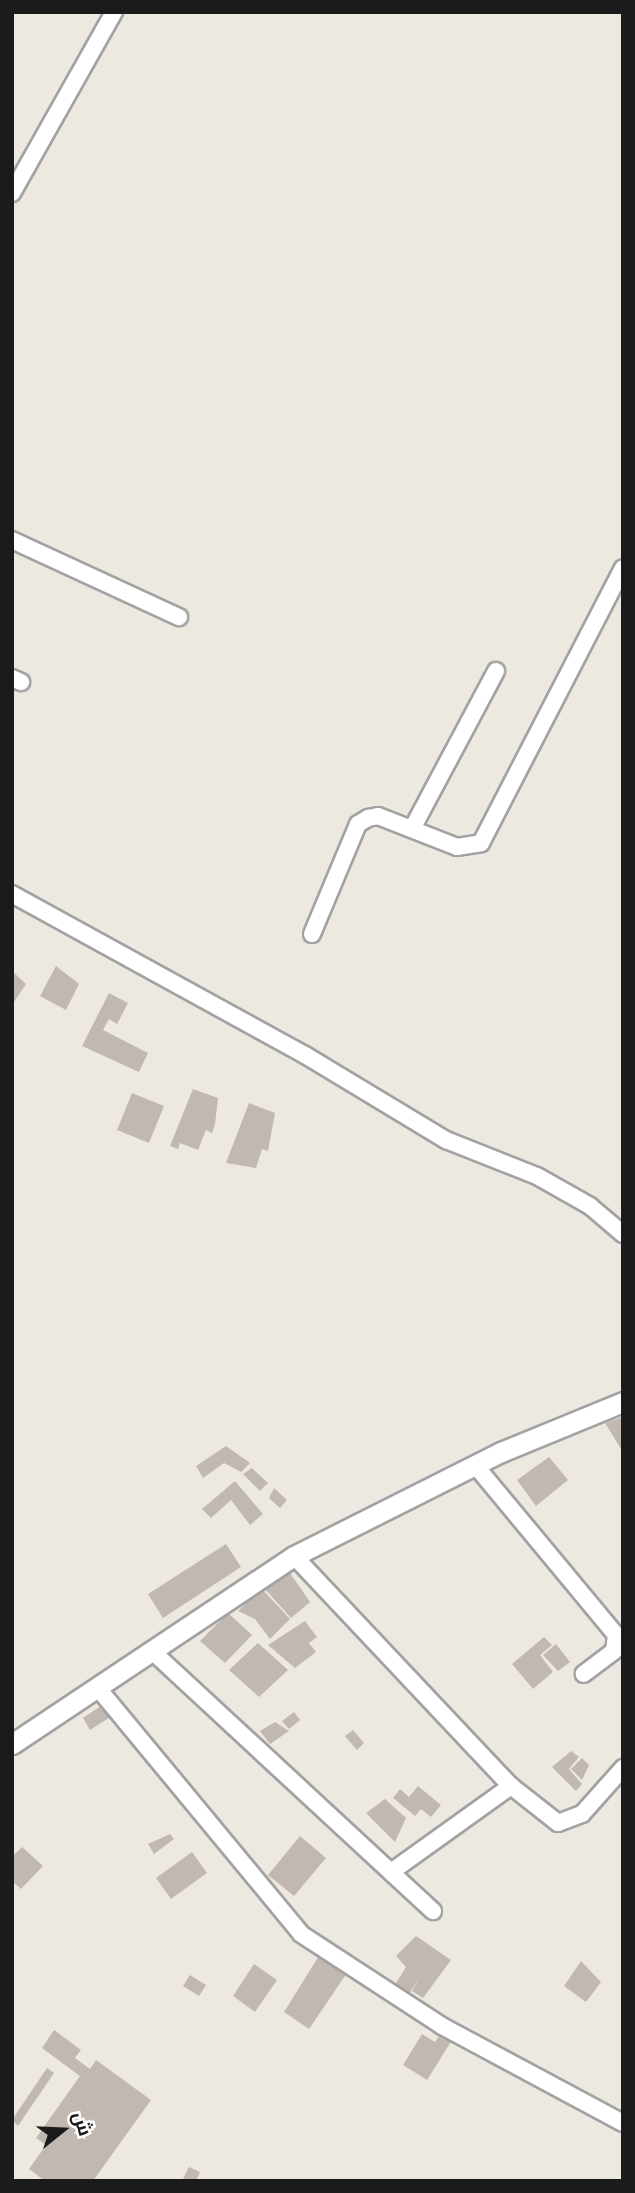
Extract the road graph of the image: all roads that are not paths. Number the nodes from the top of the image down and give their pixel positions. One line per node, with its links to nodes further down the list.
1 (114, 12): 2 (street)
2 (12, 193)
3 (12, 540): 5 (street)
4 (623, 569): 7 (street)
5 (179, 617)
6 (496, 671): 7 (street)
7 (412, 829): 9 (street)
8 (12, 894): 10 (street)
9 (312, 934)
10 (623, 1234)
11 (623, 1402): 12 (street)
12 (474, 1465): 13 (street); 15 (street)
13 (294, 1556): 14 (street); 19 (street)
14 (152, 1651): 16 (street); 20 (street)
15 (584, 1674)
16 (97, 1688): 17 (street); 22 (street)
17 (12, 1744)
18 (623, 1768): 19 (street)
19 (510, 1786): 20 (street)
20 (391, 1872): 21 (street)
21 (433, 1911)
22 (623, 2123)

